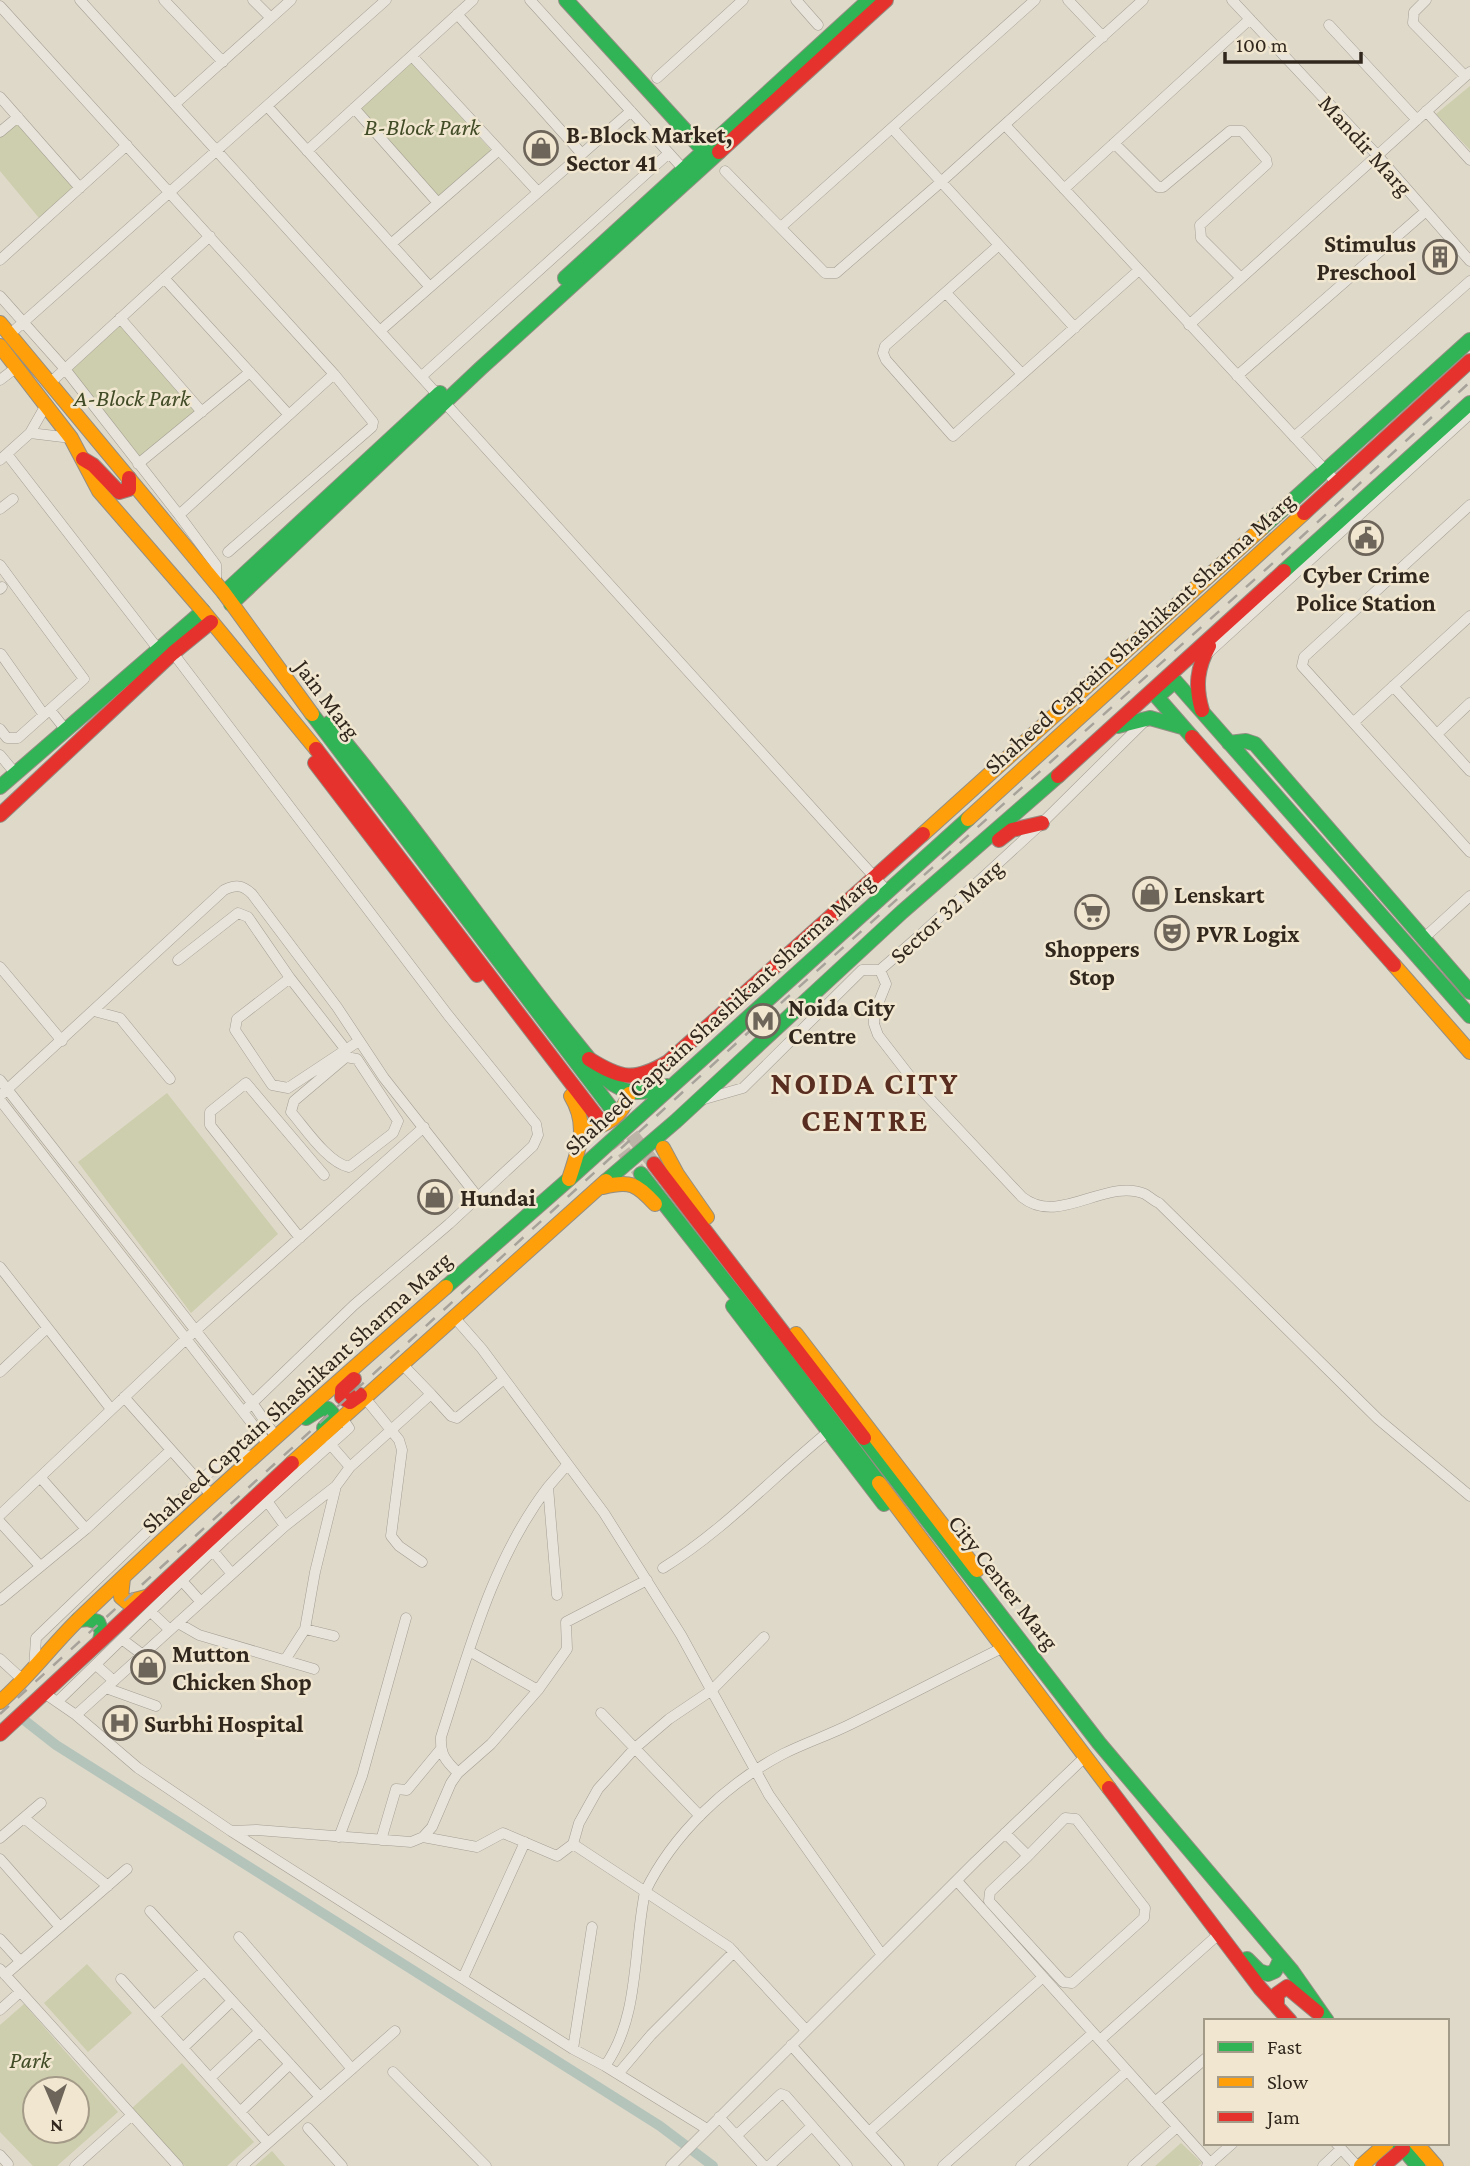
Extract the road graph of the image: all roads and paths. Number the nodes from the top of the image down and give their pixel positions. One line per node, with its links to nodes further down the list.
1 (80, 0): 30 (street)
2 (164, 0): 26 (street)
3 (253, 0): 20 (street)
4 (291, 0): 20 (street)
5 (386, 0): 31 (street)
6 (473, 0): 19 (street)
7 (530, 0): 33 (street)
8 (566, 0): 47 (main road)
9 (743, 0): 28 (street)
10 (796, 0): 22 (street)
11 (869, 0): 47 (main road)
12 (886, 0): 47 (main road)
13 (1035, 0): 38 (street)
14 (1068, 0): 24 (street)
15 (1143, 0): 24 (street)
16 (1232, 0): 21 (street, Mandir Marg)
17 (1426, 0): 27 (street)
18 (0, 6): 41 (street)
19 (457, 14): 25 (street); 46 (street)
20 (271, 18): 26 (street)
21 (1250, 19): 40 (street); 48 (street, Mandir Marg)
22 (818, 24)
23 (1329, 25): 36 (street)
24 (1102, 37): 37 (street)
25 (412, 56): 32 (street); 42 (street)
26 (223, 62): 30 (street)
27 (1468, 74): 34 (street)
28 (657, 78)
29 (0, 97): 35 (street)
30 (175, 104): 43 (street)
31 (267, 107): 43 (street); 44 (street)
32 (354, 108): 44 (street); 57 (street)
33 (631, 111): 45 (street); 46 (street)
34 (1426, 111): 36 (street); 49 (street)
35 (18, 117): 39 (street); 53 (street)
36 (1417, 120): 48 (street)
37 (1005, 125): 52 (street); 54 (street)
38 (892, 128): 52 (street); 59 (street)
39 (0, 132)
40 (1114, 143): 54 (street); 67 (street)
41 (127, 145): 53 (street); 56 (street)
42 (499, 150): 55 (street); 57 (street)
43 (218, 151): 56 (street); 76 (street)
44 (307, 151): 61 (street)
45 (669, 153): 51 (street); 85 (street)
46 (582, 154): 55 (street)
47 (708, 154): 51 (main road)
48 (1377, 155): 58 (street, Mandir Marg); 67 (street)
49 (1470, 160)
50 (725, 171): 59 (street)
51 (687, 173): 89 (main road)
52 (941, 182): 59 (street); 62 (street)
53 (80, 188): 63 (street)
54 (1064, 189): 65 (street)
55 (538, 192): 69 (street)
56 (171, 193): 60 (street); 73 (street)
57 (438, 203): 61 (street)
58 (1426, 211): 64 (street, Mandir Marg); 86 (street)
59 (781, 227)
60 (210, 236): 66 (street); 83 (street)
61 (391, 244): 69 (street)
62 (999, 245): 70 (street); 75 (street)
63 (0, 260)
64 (1470, 261)
65 (1139, 270): 74 (street); 75 (street)
66 (164, 278): 72 (street); 82 (street)
67 (1241, 278): 74 (street)
68 (1470, 281): 97 (street)
69 (430, 287): 76 (street)
70 (947, 293): 84 (street); 84 (street)
71 (0, 296): 73 (street)
72 (120, 318): 81 (street); 92 (street)
73 (23, 323): 77 (street); 81 (street)
74 (1189, 324): 86 (street)
75 (1075, 328): 84 (street)
76 (381, 330): 85 (street)
77 (3, 335): 80 (main road, Jain Marg); 88 (main road, Jain Marg)
78 (1470, 340): 101 (main road)
79 (1470, 361): 103 (main road, Shaheed Captain Shashikant Sharma Marg)
80 (16, 367): 87 (street); 91 (main road, Jain Marg)
81 (65, 369): 88 (street); 100 (street)
82 (250, 372): 92 (street); 94 (street)
83 (334, 374): 94 (street); 108 (street)
84 (1022, 374)
85 (422, 376): 89 (street)
86 (1237, 376): 97 (street)
87 (0, 380)
88 (51, 382): 102 (main road, Jain Marg)
89 (442, 398): 110 (main road); 139 (street)
90 (1470, 403): 113 (main road, Shaheed Captain Shashikant Sharma Marg)
91 (47, 405): 95 (street); 96 (main road, Jain Marg)
92 (202, 412): 100 (street)
93 (1470, 414): 116 (street)
94 (289, 415): 107 (street)
95 (30, 433): 96 (street); 98 (street)
96 (71, 438): 99 (main road, Jain Marg)
97 (1294, 438): 101 (street)
98 (3, 457): 114 (street)
99 (82, 459): 102 (main road); 111 (main road, Jain Marg)
100 (138, 464): 107 (street)
101 (1326, 470): 103 (street); 139 (main road)
102 (129, 478): 110 (main road, Jain Marg)
103 (1338, 484): 140 (main road, Shaheed Captain Shashikant Sharma Marg)
104 (13, 499): 106 (street)
105 (1470, 505): 124 (street)
106 (0, 509)
107 (178, 515): 110 (street)
108 (228, 552)
109 (0, 565): 121 (street)
110 (224, 594): 118 (main road, Jain Marg)
111 (207, 616): 114 (main road); 120 (main road, Jain Marg)
112 (1470, 616): 117 (street)
113 (1214, 635): 116 (main road); 128 (main road, Shaheed Captain Shashikant Sharma Marg)
114 (166, 651): 126 (main road); 135 (main road); 175 (street)
115 (1, 654): 121 (street)
116 (1201, 659): 122 (main road)
117 (1393, 687): 124 (street); 129 (street)
118 (305, 702): 154 (main road); 161 (main road, Jain Marg)
119 (1470, 703): 129 (street)
120 (279, 704): 162 (main road, Jain Marg); 165 (main road)
121 (47, 712): 125 (street); 126 (street)
122 (1203, 714): 127 (main road); 130 (main road)
123 (1149, 718): 127 (main road); 128 (main road); 136 (street, Sector 32 Marg)
124 (1354, 722): 137 (street)
125 (0, 729)
126 (65, 729): 133 (main road)
127 (1186, 729): 153 (main road)
128 (1104, 734): 138 (main road, Shaheed Captain Shashikant Sharma Marg)
129 (1437, 734): 132 (street)
130 (1229, 743): 142 (main road); 149 (main road)
131 (0, 755): 133 (street)
132 (1470, 771)
133 (15, 774): 134 (main road)
134 (0, 787)
135 (0, 815)
136 (1042, 823): 138 (main road); 145 (street, Sector 32 Marg)
137 (1470, 852)
138 (948, 874): 160 (main road, Shaheed Captain Shashikant Sharma Marg)
139 (873, 877): 140 (street); 154 (main road)
140 (888, 892): 157 (main road, Shaheed Captain Shashikant Sharma Marg)
141 (1470, 896): 142 (street)
142 (1424, 938): 147 (main road)
143 (178, 960): 146 (street)
144 (0, 967): 150 (street)
145 (880, 970): 160 (street, Sector 32 Marg); 208 (street)
146 (290, 978): 152 (street); 152 (street)
147 (1470, 992)
148 (94, 1011): 150 (street); 151 (street); 155 (street)
149 (1470, 1016)
150 (62, 1041): 159 (street)
151 (359, 1041): 152 (street); 164 (street)
152 (346, 1050)
153 (1470, 1052)
154 (589, 1059): 158 (main road)
155 (170, 1079)
156 (0, 1080): 159 (street)
157 (675, 1084): 158 (main road); 172 (main road, Shaheed Captain Shashikant Sharma Marg)
158 (629, 1094): 165 (main road)
159 (3, 1096): 180 (street); 181 (street)
160 (697, 1101): 163 (main road, Shaheed Captain Shashikant Sharma Marg)
161 (611, 1108)
162 (598, 1118)
163 (676, 1121): 166 (main road); 174 (main road, Shaheed Captain Shashikant Sharma Marg)
164 (424, 1127): 175 (street); 176 (street)
165 (583, 1130): 172 (main road)
166 (663, 1148): 173 (main road); 225 (main road)
167 (330, 1156): 167 (street); 169 (street)
168 (654, 1164): 225 (main road, City Center Marg)
169 (316, 1166): 171 (street); 176 (street)
170 (641, 1174): 227 (main road, City Center Marg)
171 (324, 1175)
172 (568, 1180): 182 (main road, Shaheed Captain Shashikant Sharma Marg)
173 (621, 1182): 174 (main road); 195 (main road)
174 (598, 1187): 178 (main road, Shaheed Captain Shashikant Sharma Marg)
175 (477, 1196): 189 (street)
176 (300, 1238): 180 (street)
177 (0, 1267): 179 (street)
178 (454, 1317): 183 (main road, Shaheed Captain Shashikant Sharma Marg); 185 (street)
179 (47, 1328): 184 (street); 190 (street)
180 (196, 1331): 181 (street); 189 (street)
181 (186, 1339): 187 (street); 191 (street)
182 (380, 1345): 183 (main road); 193 (main road, Shaheed Captain Shashikant Sharma Marg)
183 (399, 1366): 186 (street); 188 (main road, Shaheed Captain Shashikant Sharma Marg)
184 (0, 1371)
185 (504, 1379): 186 (street); 201 (street)
186 (432, 1394): 194 (street)
187 (124, 1397): 190 (street); 199 (street)
188 (365, 1398): 192 (main road, Shaheed Captain Shashikant Sharma Marg); 194 (street)
189 (253, 1404): 191 (street); 196 (street)
190 (111, 1409): 203 (street)
191 (244, 1411): 196 (street)
192 (342, 1418): 197 (main road, Shaheed Captain Shashikant Sharma Marg); 198 (street)
193 (291, 1423): 196 (main road, Shaheed Captain Shashikant Sharma Marg); 197 (main road)
194 (391, 1430): 202 (street); 215 (street)
195 (828, 1432): 217 (street); 227 (main road)
196 (272, 1441): 200 (main road, Shaheed Captain Shashikant Sharma Marg)
197 (313, 1443): 223 (main road, Shaheed Captain Shashikant Sharma Marg)
198 (330, 1444): 202 (street); 209 (street)
199 (171, 1450): 204 (street); 213 (street)
200 (255, 1456): 204 (street); 207 (main road, Shaheed Captain Shashikant Sharma Marg)
201 (567, 1465): 206 (street); 220 (street)
202 (350, 1467): 205 (street)
203 (40, 1477): 210 (street); 213 (street)
204 (200, 1480): 207 (street); 244 (street)
205 (336, 1486): 212 (street); 232 (street)
206 (548, 1487): 222 (street); 238 (street)
207 (212, 1496): 219 (main road, Shaheed Captain Shashikant Sharma Marg)
208 (1470, 1496)
209 (267, 1501): 212 (street); 214 (street)
210 (0, 1515)
211 (0, 1522): 216 (street)
212 (285, 1526): 218 (street)
213 (86, 1529): 216 (street)
214 (213, 1551): 218 (street); 221 (street)
215 (422, 1562)
216 (40, 1566): 224 (street)
217 (663, 1568)
218 (232, 1574): 226 (street)
219 (123, 1578): 223 (main road); 230 (main road, Shaheed Captain Shashikant Sharma Marg)
220 (647, 1580): 246 (street); 247 (street)
221 (183, 1582): 226 (street); 228 (street)
222 (557, 1595)
223 (147, 1597): 235 (main road, Shaheed Captain Shashikant Sharma Marg)
224 (0, 1600)
225 (989, 1601): 286 (main road, City Center Marg)
226 (201, 1602): 231 (street)
227 (974, 1608): 237 (main road, City Center Marg)
228 (151, 1612): 231 (street); 236 (street)
229 (406, 1618): 265 (street)
230 (78, 1620): 235 (main road); 244 (main road, Shaheed Captain Shashikant Sharma Marg)
231 (174, 1627): 239 (street); 241 (street)
232 (305, 1629): 233 (street); 241 (street)
233 (334, 1636)
234 (764, 1637): 247 (street)
235 (100, 1640): 248 (main road, Shaheed Captain Shashikant Sharma Marg)
236 (123, 1640): 239 (street); 242 (street)
237 (1004, 1647): 257 (main road, City Center Marg); 258 (street)
238 (469, 1651): 246 (street); 256 (street)
239 (143, 1655): 245 (street)
240 (0, 1659): 244 (street)
241 (285, 1660): 243 (street)
242 (96, 1665): 245 (street); 249 (street)
243 (314, 1669)
244 (25, 1679): 250 (main road, Shaheed Captain Shashikant Sharma Marg)
245 (110, 1685): 251 (street); 253 (street)
246 (538, 1690): 259 (street)
247 (712, 1690): 255 (street); 258 (street)
248 (44, 1693): 249 (street); 254 (main road, Shaheed Captain Shashikant Sharma Marg)
249 (57, 1702): 253 (street)
250 (0, 1703)
251 (156, 1706)
252 (601, 1713): 255 (street)
253 (76, 1715): 263 (street)
254 (0, 1734)
255 (635, 1748): 261 (street); 270 (street)
256 (440, 1750): 259 (street); 268 (street)
257 (1086, 1755): 264 (street); 280 (main road, City Center Marg)
258 (755, 1770): 261 (street); 285 (street)
259 (458, 1773): 266 (street)
260 (41, 1803): 262 (street)
261 (700, 1816): 276 (street)
262 (24, 1818): 267 (street); 275 (street)
263 (230, 1831): 265 (street); 291 (street)
264 (1005, 1833): 271 (street); 274 (street)
265 (339, 1837): 268 (street)
266 (423, 1837): 268 (street); 269 (street)
267 (0, 1838)
268 (381, 1840)
269 (525, 1842): 270 (street); 291 (street)
270 (573, 1844): 276 (street)
271 (1028, 1856): 271 (street)
272 (0, 1859): 278 (street)
273 (127, 1869): 275 (street)
274 (957, 1881): 285 (street); 290 (street)
275 (108, 1886): 278 (street)
276 (645, 1892): 284 (street); 309 (street)
277 (150, 1911): 288 (street)
278 (60, 1927): 287 (street)
279 (592, 1927): 306 (street)
280 (1220, 1933): 283 (main road, City Center Marg); 303 (street)
281 (239, 1937): 310 (street)
282 (0, 1939): 287 (street)
283 (1230, 1947): 286 (main road); 295 (main road, City Center Marg)
284 (734, 1952): 300 (street); 313 (street)
285 (882, 1955): 300 (street)
286 (1281, 1958): 298 (main road, City Center Marg)
287 (20, 1961): 289 (street)
288 (204, 1970): 294 (street); 297 (street)
289 (2, 1972): 293 (street)
290 (1042, 1977): 303 (street); 324 (street)
291 (463, 1978): 306 (street)
292 (121, 1979): 297 (street)
293 (20, 1992): 296 (street); 318 (street)
294 (232, 2001): 301 (street); 305 (street)
295 (1277, 2007): 298 (main road); 299 (main road, City Center Marg)
296 (0, 2010)
297 (154, 2016): 305 (street)
298 (1325, 2018)
299 (1288, 2019)
300 (806, 2030): 304 (street)
301 (260, 2031): 308 (street); 314 (street)
302 (395, 2031): 310 (street)
303 (1096, 2037): 311 (street); 343 (street)
304 (791, 2045): 319 (street); 324 (street)
305 (183, 2048): 314 (street)
306 (573, 2049): 309 (street)
307 (1204, 2060): 316 (street)
308 (290, 2064): 315 (street); 317 (street)
309 (605, 2066): 313 (street)
310 (352, 2068): 315 (street)
311 (1127, 2071): 316 (street); 344 (street)
312 (393, 2072): 339 (street)
313 (618, 2074): 323 (street)
314 (210, 2078): 317 (street)
315 (320, 2097): 326 (street)
316 (1155, 2102): 321 (street)
317 (240, 2112): 326 (street)
318 (132, 2115): 335 (street); 336 (street)
319 (719, 2117): 323 (street); 325 (street)
320 (813, 2126): 325 (street); 340 (street); 341 (street)
321 (1177, 2127): 334 (street); 345 (street)
322 (308, 2128): 338 (street)
323 (703, 2132): 333 (street)
324 (869, 2132): 342 (street)
325 (737, 2135): 340 (street)
326 (268, 2143): 337 (street)
327 (1231, 2145): 334 (street)
328 (1385, 2145): 347 (main road)
329 (1405, 2145): 348 (main road); 349 (main road); 350 (main road)
330 (1338, 2146): 346 (street); 347 (street)
331 (0, 2155): 332 (street)
332 (10, 2165)
333 (672, 2165)
334 (1208, 2165)
335 (75, 2166)
336 (178, 2166)
337 (242, 2166)
338 (342, 2166)
339 (486, 2166)
340 (766, 2166)
341 (847, 2166)
342 (899, 2166)
343 (943, 2166)
344 (1021, 2166)
345 (1133, 2166)
346 (1323, 2166)
347 (1359, 2166)
348 (1383, 2166)
349 (1418, 2166)
350 (1436, 2166)

